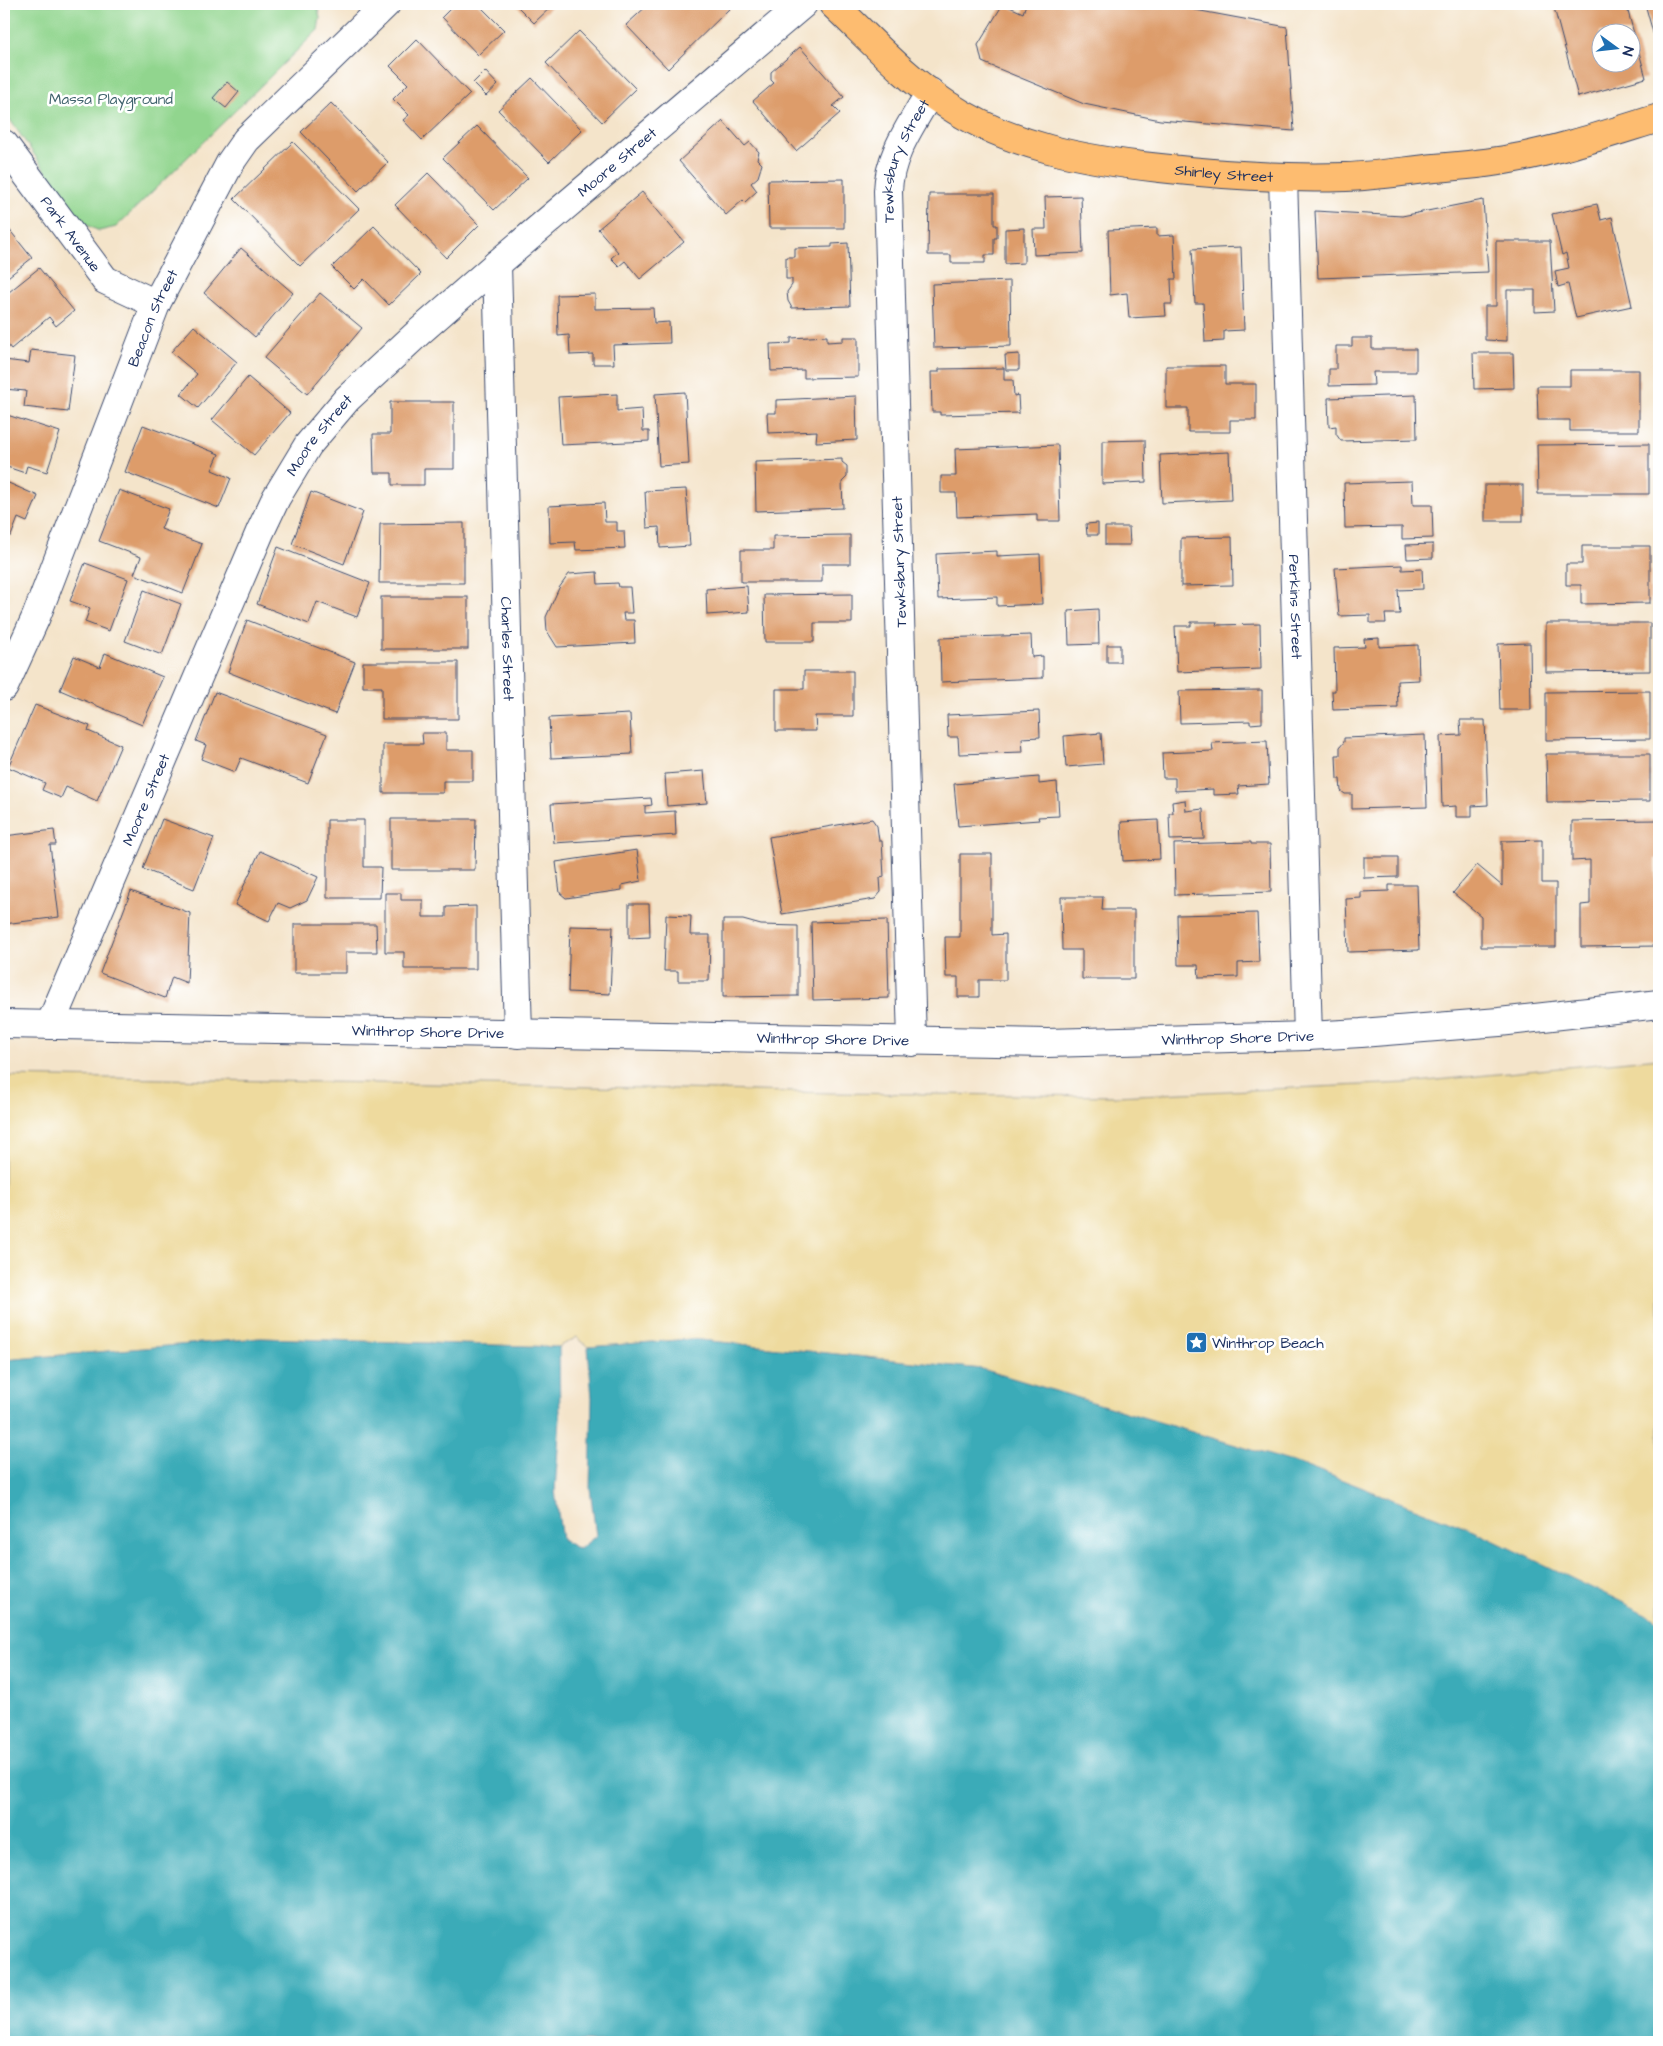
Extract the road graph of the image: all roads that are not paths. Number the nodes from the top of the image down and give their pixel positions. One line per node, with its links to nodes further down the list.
1 (803, 4): 8 (street, Moore Street)
2 (833, 4): 4 (main road, Shirley Street)
3 (375, 7): 9 (street, Beacon Street)
4 (930, 92): 7 (main road, Shirley Street); 16 (street, Tewksbury Street)
5 (1659, 118): 7 (main road, Shirley Street)
6 (4, 144): 9 (street, Park Avenue)
7 (1283, 177): 15 (street, Perkins Street)
8 (497, 264): 13 (street, Moore Street); 14 (street, Charles Street)
9 (156, 304): 10 (street, Beacon Street)
10 (4, 687)
11 (1659, 1004): 15 (street, Winthrop Shore Drive)
12 (4, 1024): 13 (street, Winthrop Shore Drive)
13 (50, 1025): 14 (street, Winthrop Shore Drive)
14 (518, 1034): 16 (street, Winthrop Shore Drive)
15 (1308, 1036): 16 (street, Winthrop Shore Drive)
16 (912, 1042)

